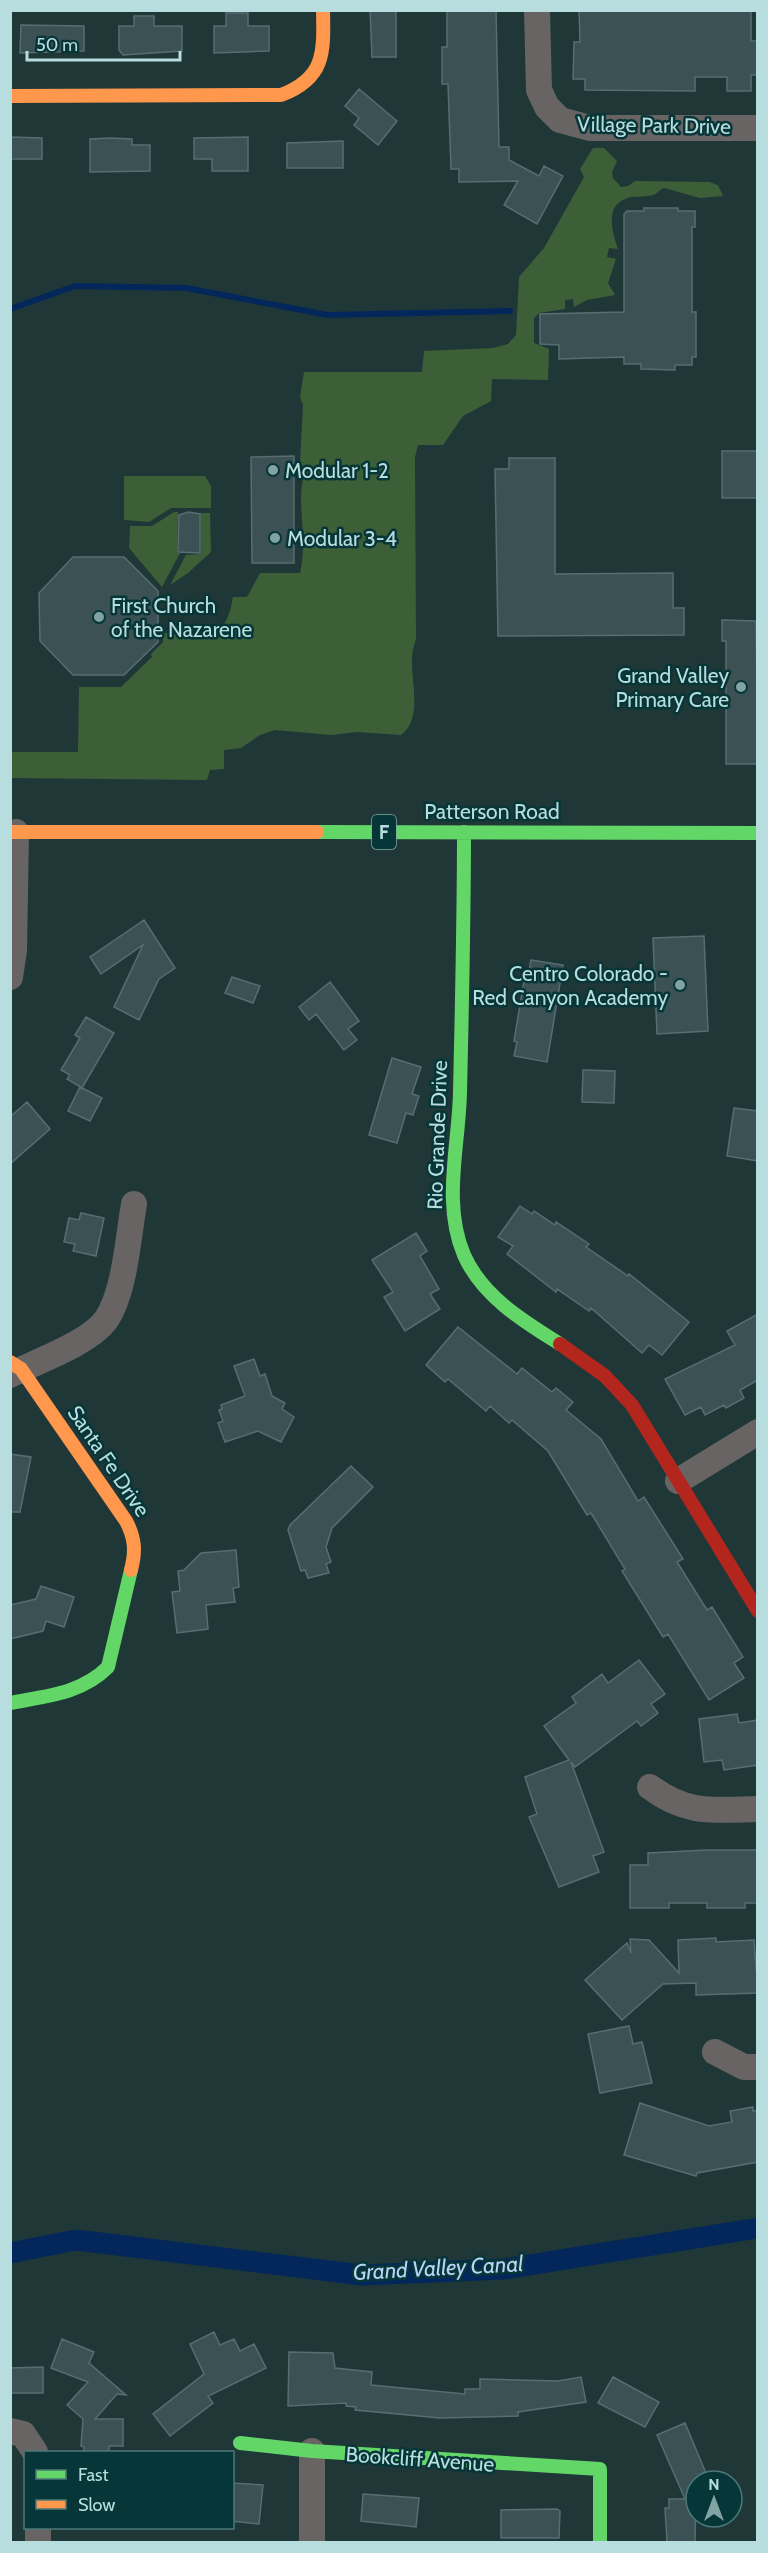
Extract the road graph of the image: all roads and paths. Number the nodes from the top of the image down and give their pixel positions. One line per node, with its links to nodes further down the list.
1 (323, 10): 3 (street)
2 (537, 10): 4 (street, Village Park Drive)
3 (10, 96)
4 (758, 128)
5 (13, 832): 6 (street, Patterson Road / F); 8 (street)
6 (464, 832): 7 (street, Patterson Road / F); 12 (street, Rio Grande Drive)
7 (758, 833)
8 (10, 977)
9 (134, 1204): 10 (street)
10 (14, 1369): 14 (street, Santa Fe Drive)
11 (758, 1432): 12 (street)
12 (678, 1481): 13 (street, Rio Grande Drive)
13 (758, 1611)
14 (10, 1703)
15 (650, 1787): 16 (street)
16 (758, 1809)
17 (715, 2052): 18 (street)
18 (758, 2067)
19 (10, 2431): 21 (street)
20 (240, 2443): 22 (street, Bookcliff Avenue)
21 (34, 2451)
22 (312, 2451): 23 (street); 24 (street, Bookcliff Avenue)
23 (312, 2542)
24 (600, 2542)

